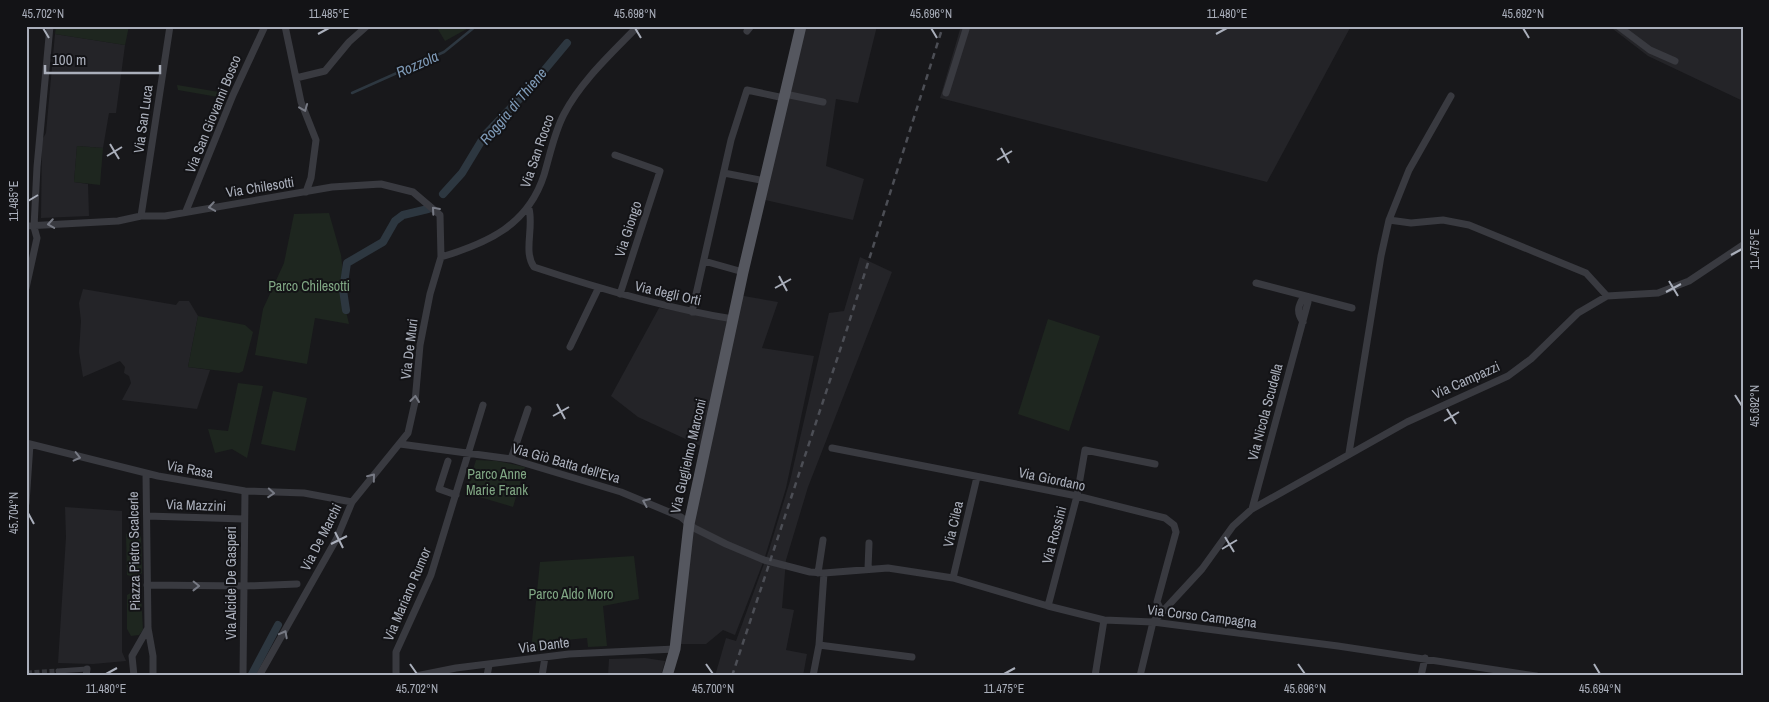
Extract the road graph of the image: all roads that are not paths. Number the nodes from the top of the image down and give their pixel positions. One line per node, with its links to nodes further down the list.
1 (50, 26): 24 (street)
2 (170, 26): 22 (street, Via San Luca)
3 (265, 26): 21 (street, Via San Giovanni Bosco)
4 (285, 26): 11 (street)
5 (367, 26): 11 (street)
6 (638, 26): 20 (street, Via San Rocco)
7 (801, 26): 13 (main road, Via Guglielmo Marconi)
8 (967, 26): 12 (street)
9 (1618, 26): 10 (street)
10 (1675, 61)
11 (296, 78): 19 (street, one-way to 19)
12 (946, 93)
13 (785, 96): 15 (street); 17 (street); 18 (main road, Via Guglielmo Marconi)
14 (1451, 96): 23 (street)
15 (823, 102)
16 (615, 155): 32 (street, Via Giongo)
17 (724, 173): 18 (street); 27 (street)
18 (764, 181): 28 (main road, Via Guglielmo Marconi)
19 (306, 192): 21 (street, Via Chilesotti, one-way to 21); 26 (street, Via Chilesotti, one-way to 19)
20 (529, 209): 26 (street, Via San Rocco); 31 (street, Via degli Orti)
21 (186, 211): 22 (street, Via Chilesotti)
22 (141, 216): 24 (street, Via Chilesotti, one-way to 24)
23 (1389, 220): 34 (street); 44 (street)
24 (30, 227): 30 (street)
25 (1743, 245): 34 (street, Via Campazzi)
26 (441, 256): 42 (street, Via De Muri, one-way to 26)
27 (704, 262): 28 (street); 36 (street)
28 (743, 272): 37 (main road, Via Guglielmo Marconi)
29 (1256, 283): 33 (street)
30 (26, 288)
31 (598, 288): 32 (street, Via degli Orti); 38 (street)
32 (620, 294): 36 (street, Via degli Orti)
33 (1304, 296): 35 (street); 56 (street, Via Nicola Scudella)
34 (1607, 296): 44 (street, Via Campazzi)
35 (1352, 308)
36 (692, 312): 37 (street, Via degli Orti)
37 (733, 319): 59 (main road, Via Guglielmo Marconi)
38 (570, 347)
39 (483, 405): 45 (street, Via Mariano Rumor)
40 (528, 409): 46 (street)
41 (28, 444): 49 (street, Via Rasa, one-way to 49); 55 (street)
42 (400, 444): 45 (street, Via Giò Batta dell'Eva); 54 (street, Via De Marchi, one-way to 42)
43 (832, 448): 50 (street, Via Giordano)
44 (1349, 453): 56 (street, Via Campazzi)
45 (469, 455): 46 (street, Via Giò Batta dell'Eva); 52 (street, Via Mariano Rumor)
46 (511, 459): 59 (street, Via Giò Batta dell'Eva, one-way to 46)
47 (448, 461): 52 (street)
48 (1155, 464): 53 (street, Via Rossini)
49 (146, 474): 51 (street, Via Rasa); 57 (street, Piazza Pietro Scalcerle)
50 (977, 476): 53 (street, Via Giordano); 64 (street, Via Cilea)
51 (245, 491): 54 (street, Via Rasa, one-way to 54); 58 (street, Via Alcide De Gasperi)
52 (456, 495): 88 (street, Via Mariano Rumor)
53 (1077, 496): 68 (street, Via Rossini); 69 (street, Via Giordano)
54 (352, 502): 87 (street, Via De Marchi, one-way to 54)
55 (26, 503)
56 (1252, 509): 69 (street, Via Campazzi)
57 (147, 516): 58 (street, Via Mazzini); 66 (street, Piazza Pietro Scalcerle)
58 (244, 519): 67 (street, Via Alcide De Gasperi)
59 (688, 524): 63 (street, Via Corso Campagna); 74 (main road, Via Guglielmo Marconi)
60 (823, 540): 63 (street)
61 (869, 543): 62 (street)
62 (868, 569): 63 (street, Via Corso Campagna); 64 (street, Via Corso Campagna)
63 (821, 573): 73 (street)
64 (953, 578): 68 (street, Via Corso Campagna)
65 (298, 584): 67 (street)
66 (147, 585): 67 (street, one-way to 67); 72 (street, Piazza Pietro Scalcerle)
67 (245, 586): 86 (street, Via Alcide De Gasperi)
68 (1048, 606): 70 (street, Via Corso Campagna)
69 (1162, 612): 71 (street, Via Campazzi)
70 (1104, 620): 71 (street, Via Corso Campagna); 94 (street)
71 (1153, 622): 79 (street, Via Corso Campagna); 95 (street)
72 (148, 628): 75 (street, Piazza Pietro Scalcerle); 76 (street, Piazza Pietro Scalcerle)
73 (819, 644): 78 (street); 93 (street)
74 (675, 649): 77 (street, Via Dante); 92 (main road, Via Guglielmo Marconi)
75 (136, 650): 76 (street); 84 (street, Piazza Pietro Scalcerle)
76 (151, 651): 85 (street, Piazza Pietro Scalcerle)
77 (545, 657): 80 (street, Via Dante); 91 (street)
78 (912, 657)
79 (1425, 658): 96 (street); 97 (street, Via Corso Campagna)
80 (489, 665): 83 (street, Via Dante); 90 (street)
81 (58, 671): 82 (street)
82 (86, 672)
83 (424, 675): 89 (street, Via Dante)
84 (134, 676)
85 (153, 676)
86 (243, 676)
87 (259, 676)
88 (396, 676)
89 (416, 676)
90 (487, 676)
91 (542, 676)
92 (667, 676)
93 (813, 676)
94 (1095, 676)
95 (1140, 676)
96 (1421, 676)
97 (1536, 676)

